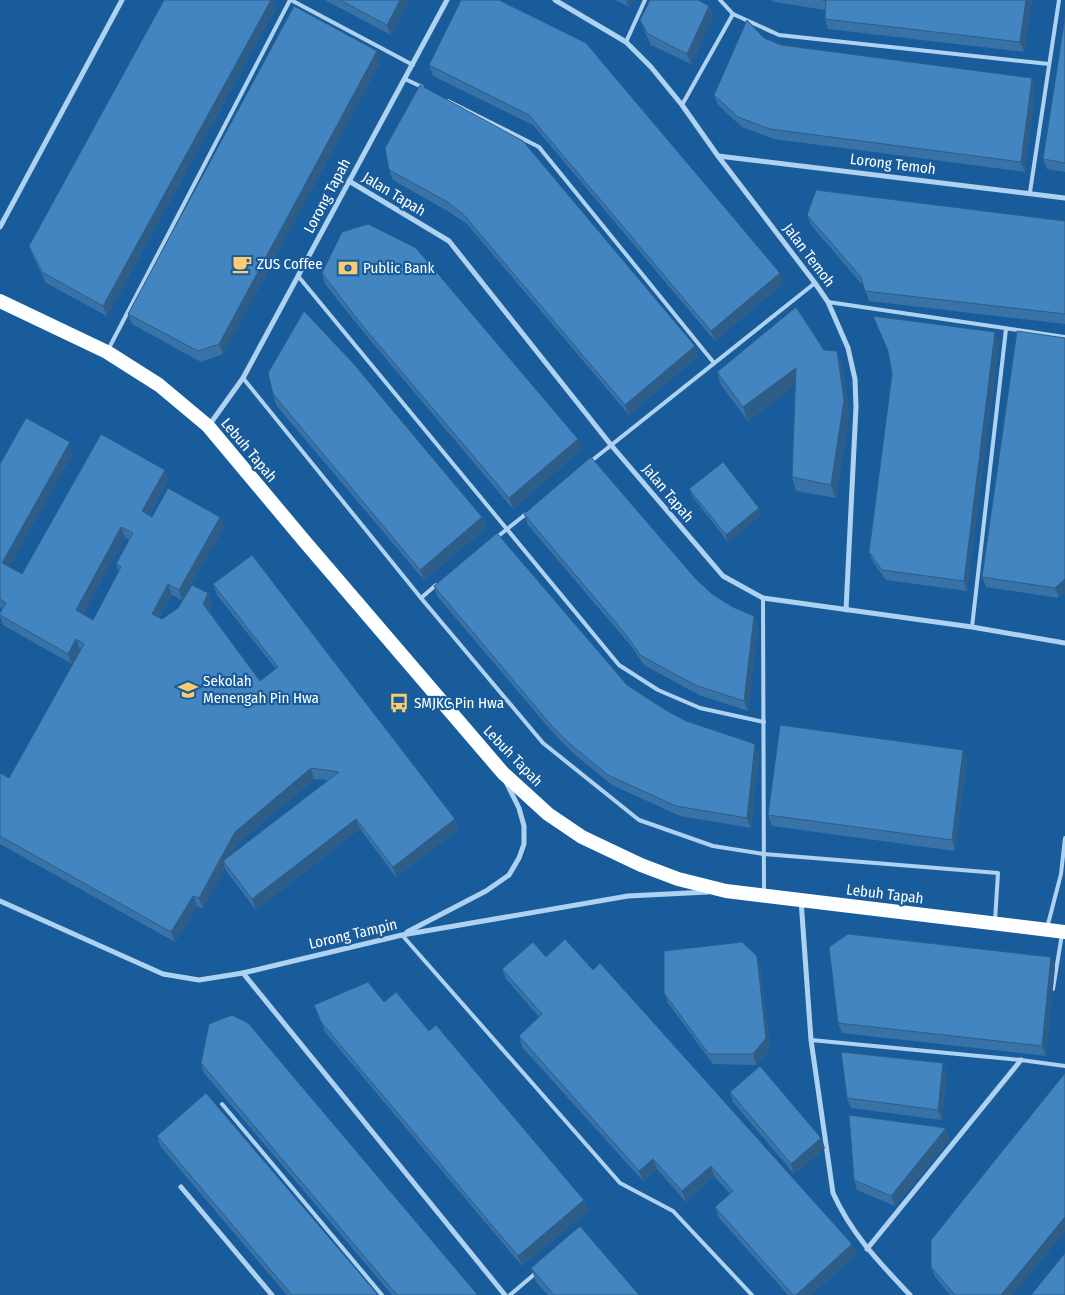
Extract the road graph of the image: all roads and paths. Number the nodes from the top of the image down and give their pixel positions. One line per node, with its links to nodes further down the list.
1 (122, 0): 20 (street)
2 (290, 0): 11 (lane); 27 (lane)
3 (447, 0): 11 (street, Lorong Tapah)
4 (556, 0): 9 (street, Jalan Temoh)
5 (645, 0): 9 (lane)
6 (720, 0): 8 (lane)
7 (1059, 0): 10 (lane)
8 (733, 14): 10 (lane); 15 (lane)
9 (626, 42): 15 (street, Jalan Temoh)
10 (1049, 64): 18 (lane)
11 (413, 65): 12 (street, Lorong Tapah)
12 (405, 78): 13 (lane); 17 (street, Lorong Tapah)
13 (430, 91)
14 (446, 100): 28 (lane)
15 (682, 105): 16 (street, Jalan Temoh)
16 (718, 156): 18 (street, Lorong Temoh); 22 (street, Jalan Temoh)
17 (349, 181): 21 (street, Lorong Tapah); 31 (street, Jalan Tapah)
18 (1030, 192): 19 (street, Lorong Temoh)
19 (1065, 198)
20 (0, 227)
21 (298, 276): 29 (street, Lorong Tapah); 34 (lane)
22 (815, 283): 24 (street, Jalan Temoh); 28 (lane)
23 (0, 301): 27 (highway, Lebuh Tapah)
24 (828, 302): 25 (lane); 39 (street, Jalan Temoh)
25 (1006, 329): 26 (lane); 40 (lane)
26 (1065, 337)
27 (107, 352): 30 (highway, Lebuh Tapah)
28 (714, 363): 31 (lane)
29 (243, 378): 30 (street, Lorong Tapah); 37 (lane)
30 (208, 426): 43 (highway, Lebuh Tapah)
31 (612, 445): 32 (lane); 38 (street, Jalan Tapah)
32 (589, 463)
33 (530, 511): 34 (lane)
34 (507, 529): 35 (lane); 42 (lane)
35 (493, 540)
36 (442, 581): 37 (lane)
37 (420, 598): 45 (lane)
38 (763, 598): 39 (street, Jalan Tapah); 42 (lane)
39 (846, 610): 40 (street, Jalan Tapah)
40 (972, 627): 41 (street, Jalan Tapah)
41 (1065, 643)
42 (764, 722): 45 (lane)
43 (503, 773): 46 (highway, Lebuh Tapah); 53 (street)
44 (1065, 838): 51 (lane)
45 (764, 854): 47 (lane); 50 (lane)
46 (726, 891): 47 (highway, Lebuh Tapah); 53 (street, Lorong Tampin)
47 (764, 895): 48 (highway, Lebuh Tapah)
48 (801, 900): 50 (highway, Lebuh Tapah); 56 (street)
49 (0, 901): 54 (street, Lorong Tampin)
50 (995, 924): 51 (highway, Lebuh Tapah)
51 (1046, 930): 52 (highway, Lebuh Tapah)
52 (1064, 932): 55 (lane)
53 (402, 935): 54 (street, Lorong Tampin); 69 (lane)
54 (243, 973): 67 (street)
55 (1051, 997)
56 (811, 1040): 58 (lane); 63 (street)
57 (1042, 1053): 59 (lane)
58 (1021, 1060): 59 (lane); 63 (street)
59 (1041, 1063): 60 (lane)
60 (1065, 1066)
61 (222, 1104): 66 (lane)
62 (181, 1187): 65 (street)
63 (867, 1248): 70 (street)
64 (539, 1271): 68 (lane)
65 (272, 1295)
66 (382, 1295)
67 (505, 1295)
68 (510, 1295)
69 (752, 1295)
70 (910, 1295)

